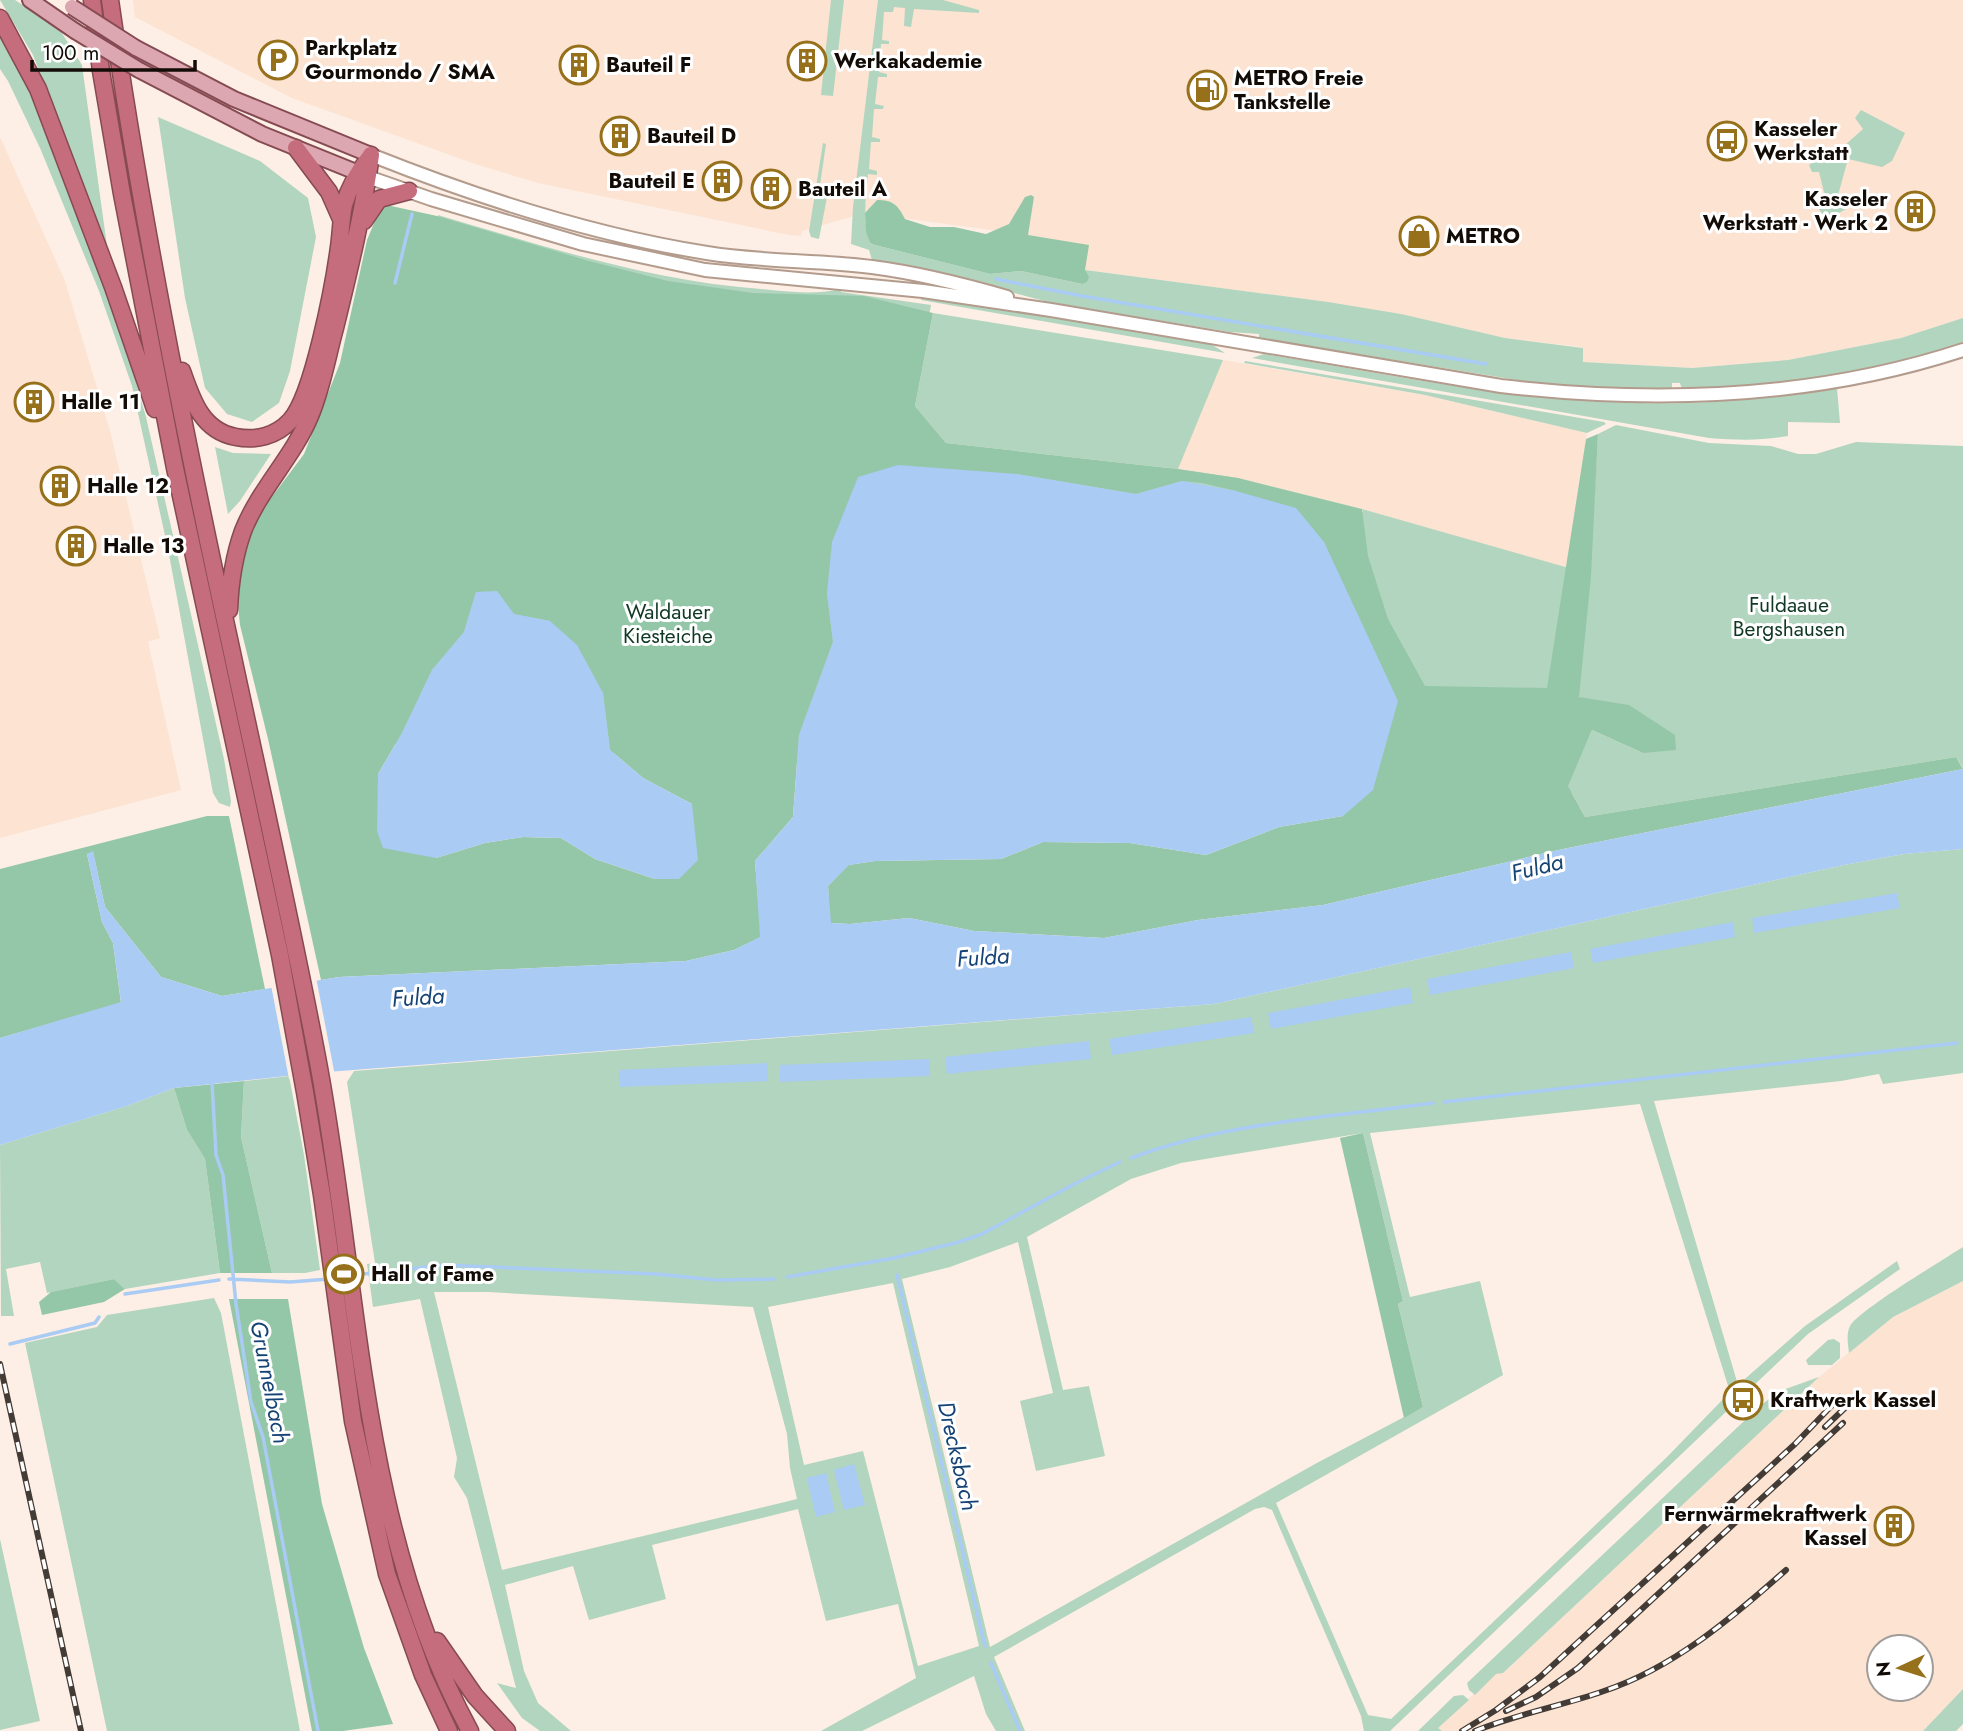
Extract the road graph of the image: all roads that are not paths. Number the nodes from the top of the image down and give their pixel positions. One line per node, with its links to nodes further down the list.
1 (30, 0): 6 (main road, bridge)
2 (92, 0): 15 (highway)
3 (110, 0): 12 (highway)
4 (67, 4): 7 (main road, bridge)
5 (0, 18): 15 (highway)
6 (296, 148): 8 (main road); 10 (highway)
7 (371, 155): 8 (highway); 13 (main road)
8 (363, 175): 9 (main road); 10 (highway); 11 (highway)
9 (409, 191): 11 (highway); 13 (main road)
10 (341, 220): 12 (highway)
11 (356, 235): 16 (highway)
12 (159, 291): 16 (highway)
13 (1051, 310): 14 (main road)
14 (1963, 350)
15 (175, 468): 18 (highway)
16 (230, 644): 17 (highway)
17 (420, 1616): 19 (highway); 20 (highway)
18 (449, 1731)
19 (470, 1731)
20 (506, 1731)

